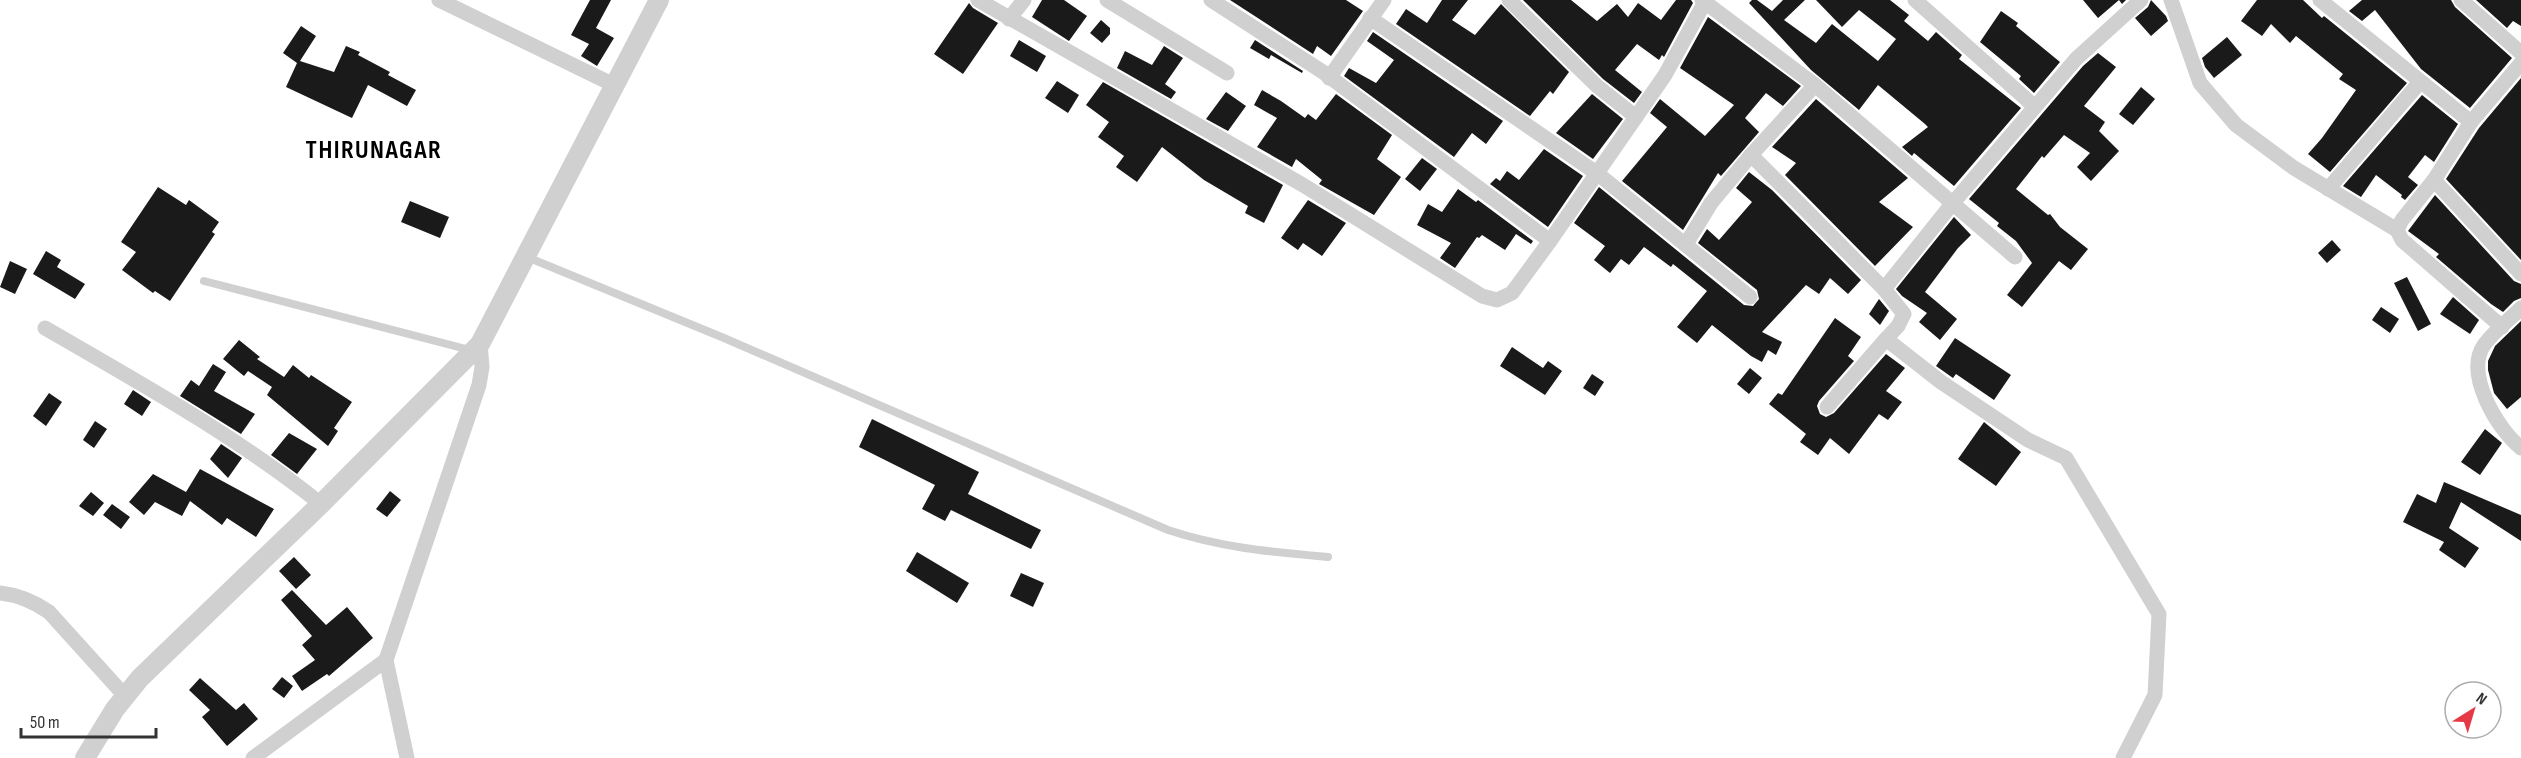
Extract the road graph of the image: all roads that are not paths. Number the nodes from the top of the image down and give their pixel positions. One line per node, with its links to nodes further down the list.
1 (440, 0): 22 (street)
2 (659, 0): 22 (street)
3 (978, 0): 16 (street)
4 (1023, 0): 16 (street)
5 (1107, 0): 19 (street)
6 (1210, 0): 20 (street)
7 (1384, 0): 15 (street)
8 (1509, 0): 25 (street)
9 (1915, 0): 24 (street)
10 (2141, 0): 24 (street)
11 (2171, 0): 30 (street)
12 (2320, 0): 21 (street)
13 (2461, 0): 17 (street)
14 (1704, 1): 23 (street); 25 (street)
15 (1370, 18): 20 (street); 28 (street)
16 (1009, 19): 33 (street)
17 (2521, 53)
18 (2521, 63): 26 (street)
19 (1227, 73)
20 (1329, 78): 33 (street)
21 (2420, 82): 26 (street); 30 (street)
22 (614, 85): 35 (street)
23 (1815, 85): 27 (street); 31 (street)
24 (2034, 106): 31 (street)
25 (1636, 117): 28 (street)
26 (2471, 122): 29 (street)
27 (1751, 155): 34 (street); 39 (street)
28 (1598, 174): 33 (street); 34 (street)
29 (2434, 180): 32 (street); 37 (street)
30 (2328, 189): 32 (street)
31 (1952, 204): 36 (street); 39 (street)
32 (2397, 230): 42 (street)
33 (1550, 241)
34 (1686, 244): 40 (street)
35 (525, 256): 45 (street); 49 (lane)
36 (2015, 257)
37 (2521, 274)
38 (204, 281): 45 (lane)
39 (1884, 289): 44 (street)
40 (1750, 297)
41 (2521, 308): 42 (street)
42 (2502, 327): 47 (street)
43 (45, 328): 48 (street)
44 (1886, 339): 46 (street); 56 (street)
45 (477, 348): 48 (street); 51 (street)
46 (1827, 407)
47 (2521, 448)
48 (321, 504): 52 (street)
49 (1328, 557)
50 (0, 593): 52 (street)
51 (386, 660): 54 (street); 55 (street)
52 (126, 696): 53 (street)
53 (85, 758)
54 (253, 758)
55 (407, 758)
56 (2123, 758)

